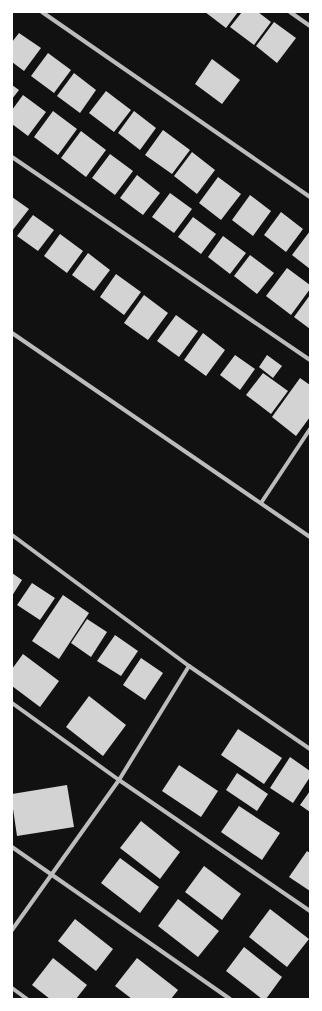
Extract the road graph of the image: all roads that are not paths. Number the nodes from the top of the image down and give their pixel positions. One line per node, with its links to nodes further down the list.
1 (42, 12): 5 (street)
2 (290, 12): 3 (street)
3 (310, 26)
4 (12, 156): 7 (street)
5 (310, 197)
6 (12, 333): 9 (street)
7 (310, 360)
8 (310, 429): 9 (street)
9 (260, 503): 11 (street)
10 (12, 536): 12 (street)
11 (310, 537)
12 (189, 666): 14 (street); 15 (street)
13 (12, 703): 15 (street)
14 (310, 750)
15 (119, 780): 17 (street); 18 (street)
16 (12, 847): 17 (street)
17 (51, 874): 19 (street); 22 (street)
18 (310, 911)
19 (12, 930)
20 (12, 988): 21 (street)
21 (27, 999)
22 (230, 999)

